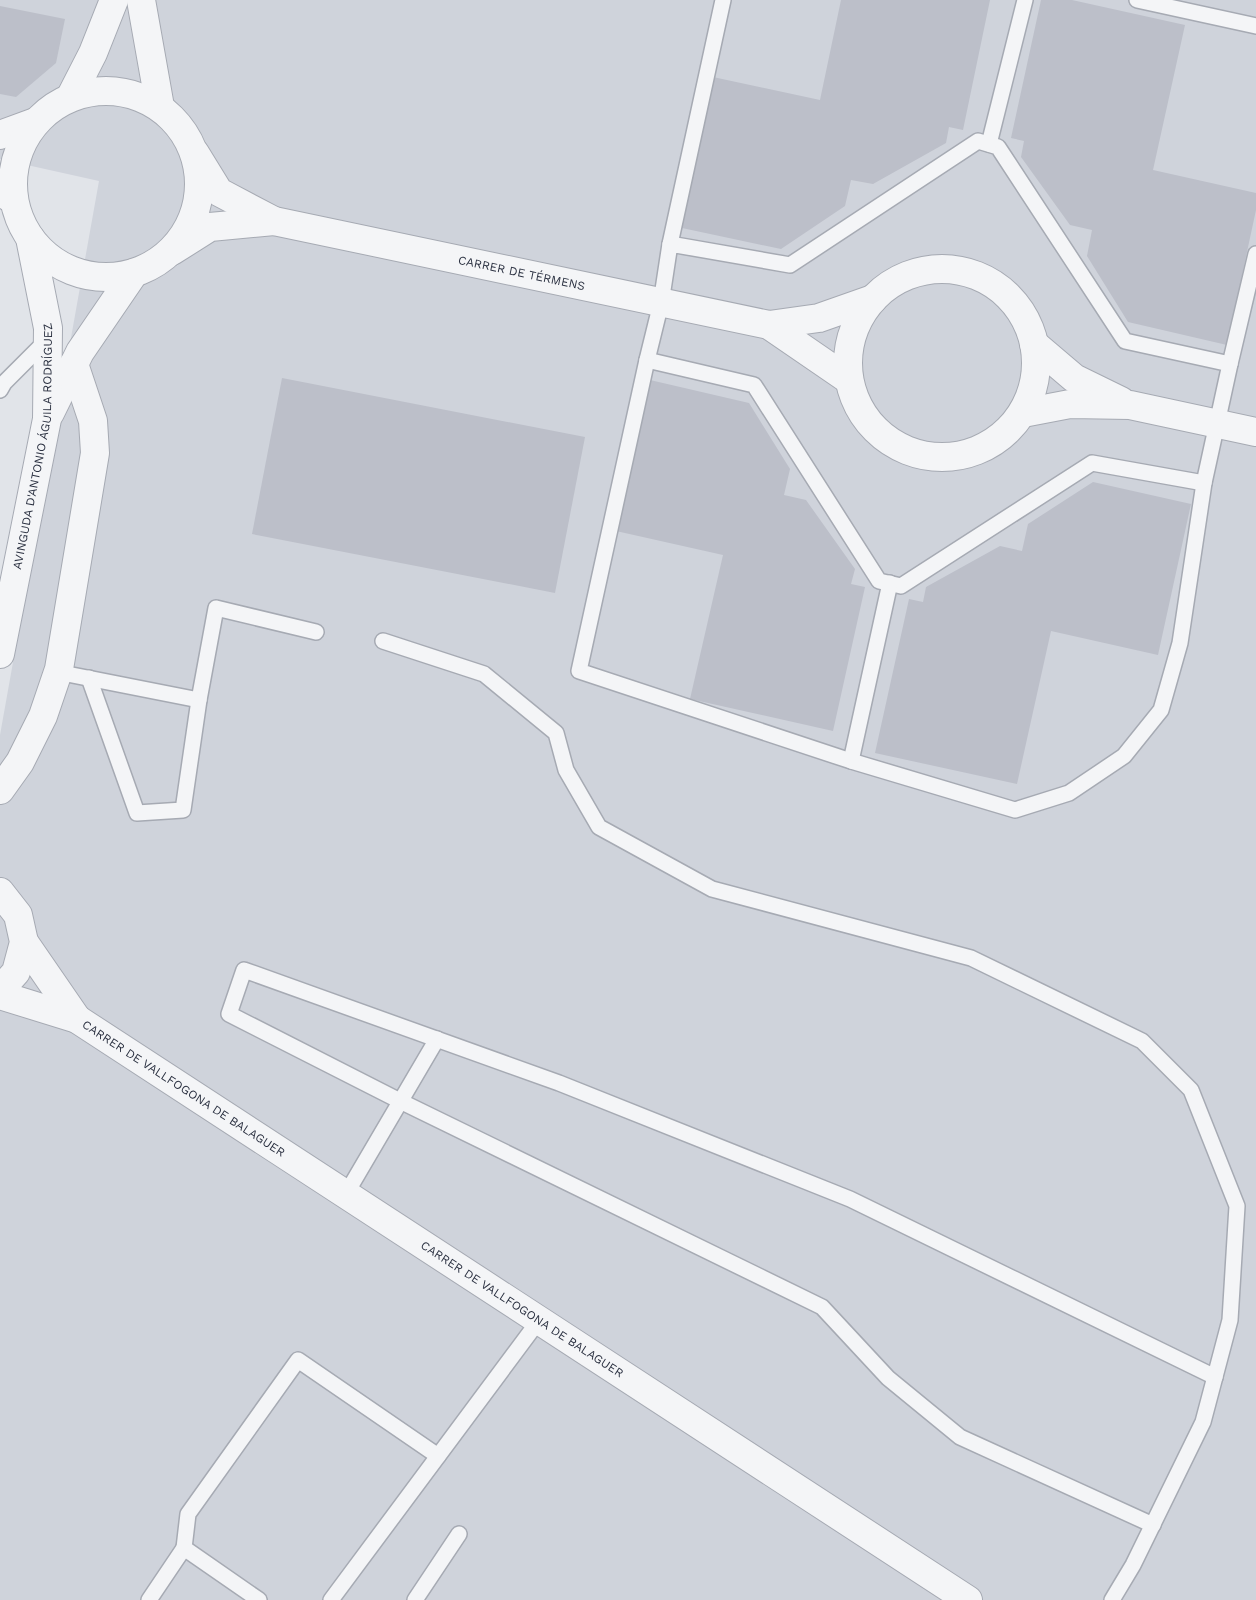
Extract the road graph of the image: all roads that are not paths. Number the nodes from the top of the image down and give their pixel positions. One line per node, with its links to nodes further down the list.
1 (114, 0): 7 (street)
2 (141, 0): 8 (street)
3 (723, 0): 16 (lane)
4 (1025, 0): 11 (lane)
5 (1137, 0): 6 (lane)
6 (1256, 26)
7 (71, 96): 8 (street, AVINGUDA D'ANTONIO ÁGUILA RODRÍGUEZ); 9 (street, AVINGUDA D'ANTONIO ÁGUILA RODRÍGUEZ)
8 (160, 107): 12 (street, AVINGUDA D'ANTONIO ÁGUILA RODRÍGUEZ)
9 (35, 122): 10 (street); 13 (street, AVINGUDA D'ANTONIO ÁGUILA RODRÍGUEZ)
10 (0, 135)
11 (989, 144): 16 (lane); 27 (lane)
12 (195, 153): 14 (street, CARRER DE TÉRMENS); 17 (street, AVINGUDA D'ANTONIO ÁGUILA RODRÍGUEZ)
13 (7, 196): 15 (street, AVINGUDA D'ANTONIO ÁGUILA RODRÍGUEZ)
14 (274, 221): 17 (street, CARRER DE TÉRMENS); 21 (street, CARRER DE TÉRMENS)
15 (30, 238): 19 (street, AVINGUDA D'ANTONIO ÁGUILA RODRÍGUEZ); 23 (street, AVINGUDA D'ANTONIO ÁGUILA RODRÍGUEZ)
16 (670, 244): 21 (lane)
17 (172, 251): 19 (street, AVINGUDA D'ANTONIO ÁGUILA RODRÍGUEZ)
18 (1256, 254): 27 (lane)
19 (134, 273): 26 (street, AVINGUDA D'ANTONIO ÁGUILA RODRÍGUEZ)
20 (873, 299): 22 (street, CARRER DE TÉRMENS); 24 (street); 28 (street)
21 (661, 303): 22 (street, CARRER DE TÉRMENS); 25 (lane)
22 (769, 325): 28 (street, CARRER DE TÉRMENS)
23 (48, 339): 29 (lane); 32 (street, AVINGUDA D'ANTONIO ÁGUILA RODRÍGUEZ)
24 (1034, 344): 30 (street); 31 (street)
25 (647, 360): 36 (lane); 43 (lane)
26 (74, 364): 32 (street, AVINGUDA D'ANTONIO ÁGUILA RODRÍGUEZ); 40 (street)
27 (1230, 364): 33 (lane)
28 (849, 380): 31 (street)
29 (0, 390)
30 (1130, 405): 31 (street); 33 (street)
31 (1023, 412)
32 (47, 419): 39 (street, AVINGUDA D'ANTONIO ÁGUILA RODRÍGUEZ)
33 (1217, 424): 34 (street); 35 (lane)
34 (1256, 432)
35 (1204, 483): 36 (lane); 43 (lane)
36 (890, 583): 43 (lane)
37 (316, 632): 42 (lane)
38 (383, 641): 54 (lane)
39 (0, 654)
40 (57, 672): 41 (lane); 44 (street)
41 (89, 678): 42 (lane); 42 (lane)
42 (199, 700)
43 (850, 761)
44 (0, 790)
45 (0, 889): 46 (street)
46 (24, 942): 47 (street); 49 (street, CARRER DE VALLFOGONA DE BALAGUER)
47 (0, 990)
48 (0, 995): 49 (street, CARRER DE VALLFOGONA DE BALAGUER)
49 (77, 1018): 52 (street, CARRER DE VALLFOGONA DE BALAGUER)
50 (437, 1039): 51 (lane); 51 (lane); 54 (lane)
51 (402, 1102): 52 (lane); 56 (lane)
52 (346, 1194): 53 (street, CARRER DE VALLFOGONA DE BALAGUER)
53 (540, 1319): 55 (lane); 63 (street, CARRER DE VALLFOGONA DE BALAGUER)
54 (1214, 1377): 56 (lane)
55 (438, 1456): 58 (lane); 61 (lane)
56 (1152, 1525): 64 (lane)
57 (459, 1534): 62 (lane)
58 (184, 1548): 59 (lane); 60 (lane)
59 (149, 1600)
60 (259, 1600)
61 (331, 1600)
62 (415, 1600)
63 (968, 1600)
64 (1112, 1600)

